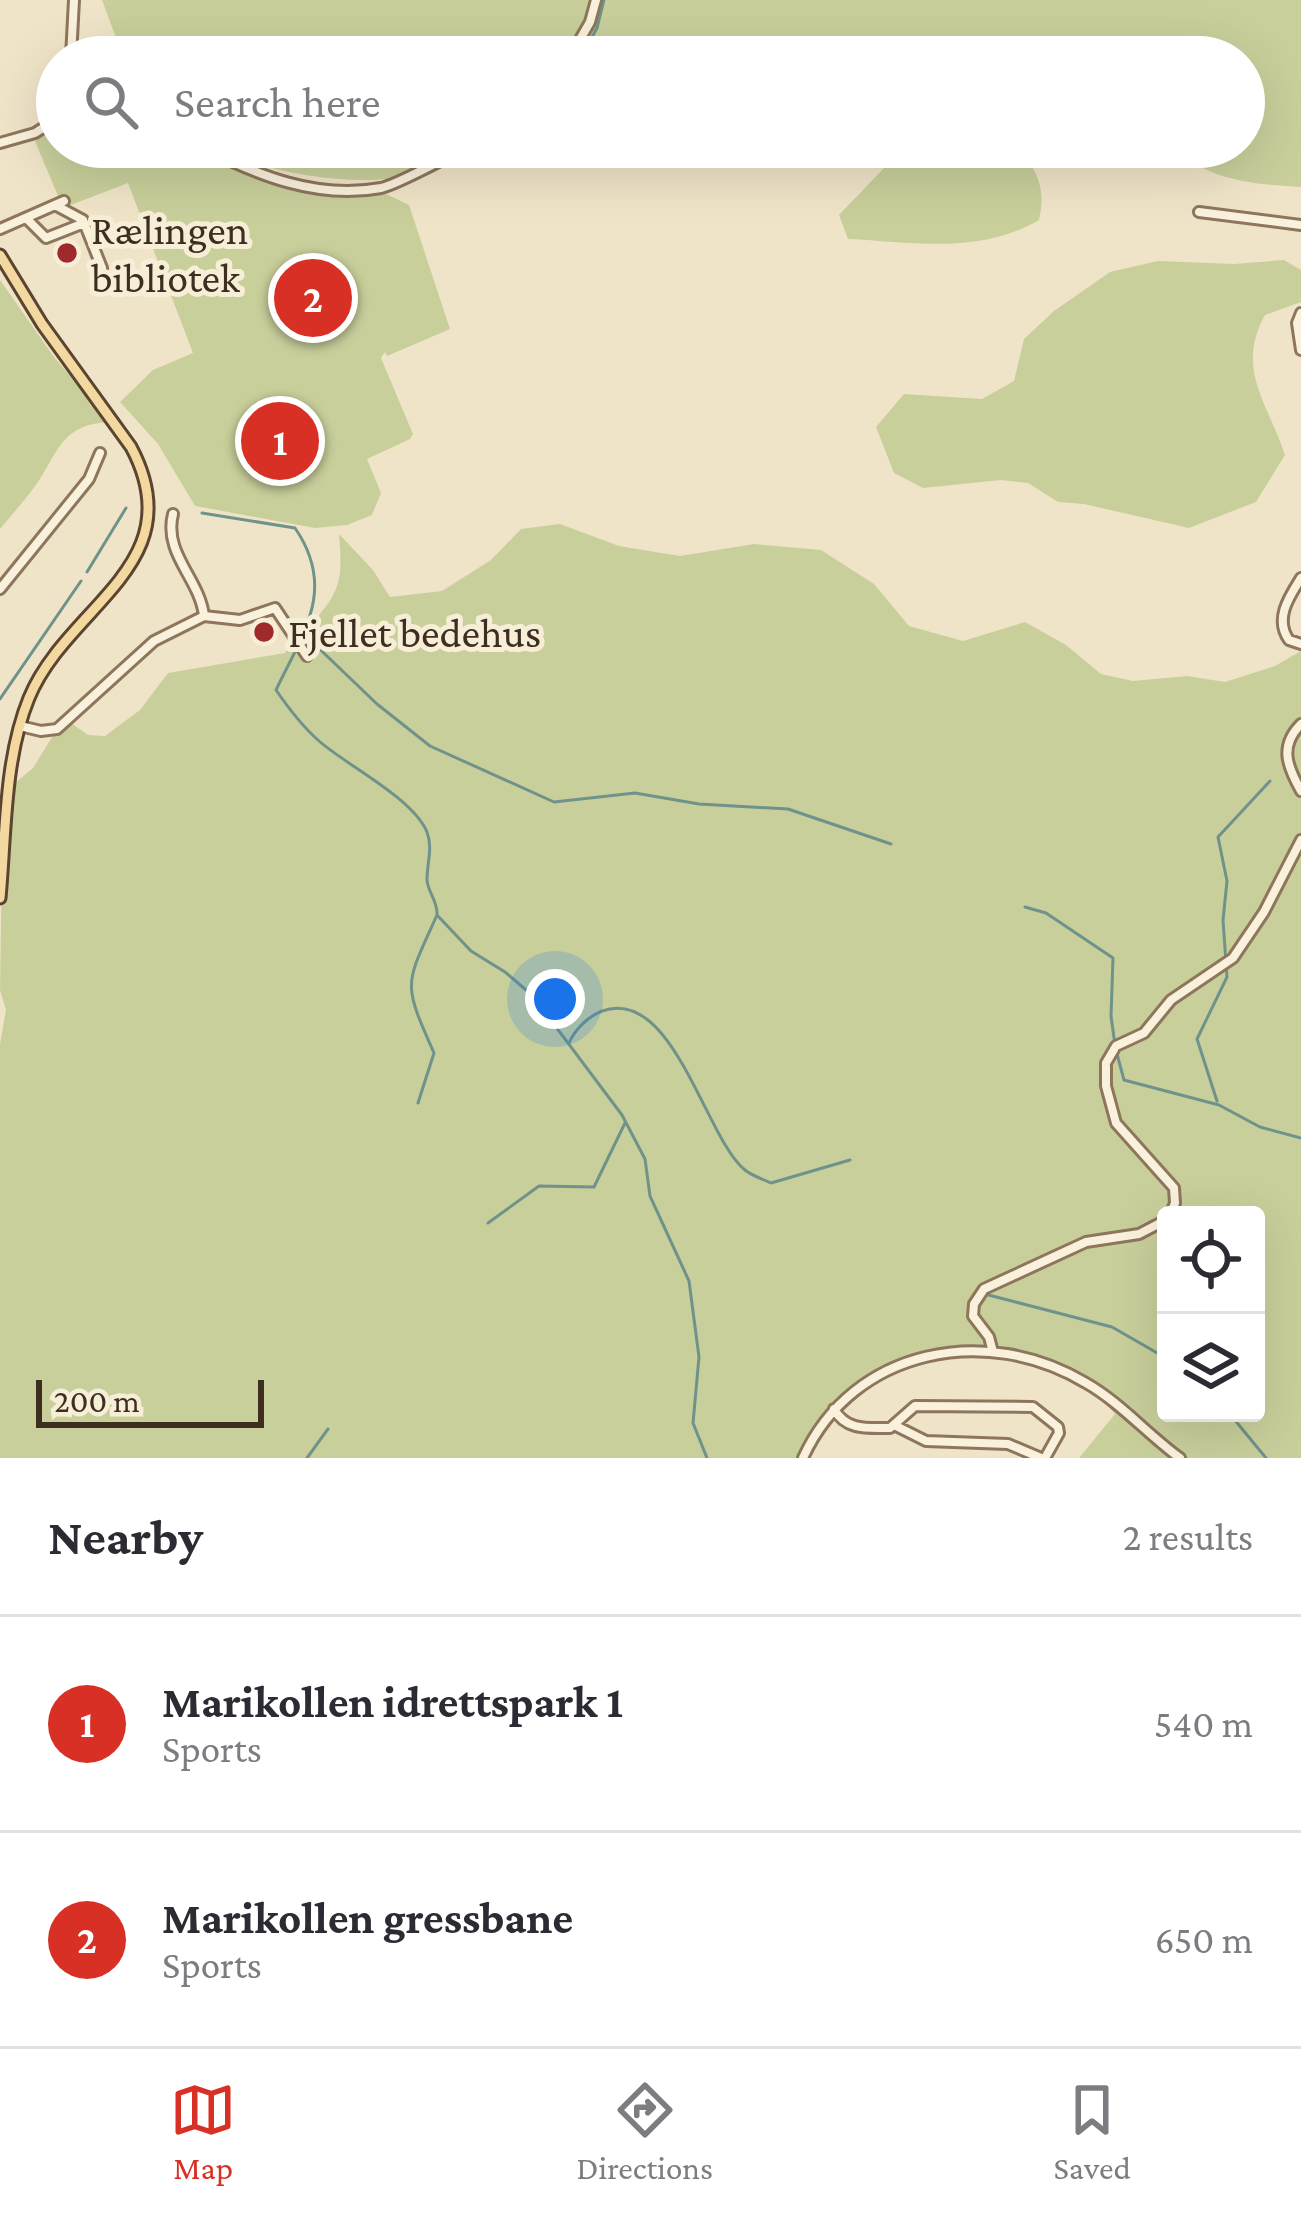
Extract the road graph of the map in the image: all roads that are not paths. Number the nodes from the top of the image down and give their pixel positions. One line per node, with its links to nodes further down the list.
1 (74, 0): 3 (street)
2 (596, 0): 4 (street)
3 (72, 36)
4 (582, 36)
5 (36, 132): 6 (street)
6 (0, 143)
7 (247, 168): 8 (street)
8 (425, 168)
9 (1199, 212): 12 (street)
10 (26, 218): 11 (street); 11 (street); 13 (street)
11 (84, 223): 15 (street)
12 (1301, 226)
13 (0, 229)
14 (0, 255): 26 (main road)
15 (102, 268)
16 (1301, 313): 17 (street)
17 (1301, 350)
18 (100, 453): 21 (street)
19 (173, 514): 22 (street)
20 (1301, 578): 23 (street)
21 (0, 590)
22 (204, 616): 24 (street); 26 (street)
23 (1301, 644)
24 (307, 656)
25 (1301, 724): 29 (street)
26 (20, 726): 28 (main road)
27 (0, 768): 28 (street)
28 (8, 775): 31 (main road)
29 (1301, 791)
30 (1301, 840): 32 (street)
31 (0, 898)
32 (1174, 1206)
33 (1157, 1223): 34 (street)
34 (993, 1352): 35 (street); 39 (street)
35 (834, 1409): 36 (street); 37 (street)
36 (896, 1426): 38 (street); 38 (street)
37 (803, 1458)
38 (1043, 1458)
39 (1180, 1458)

